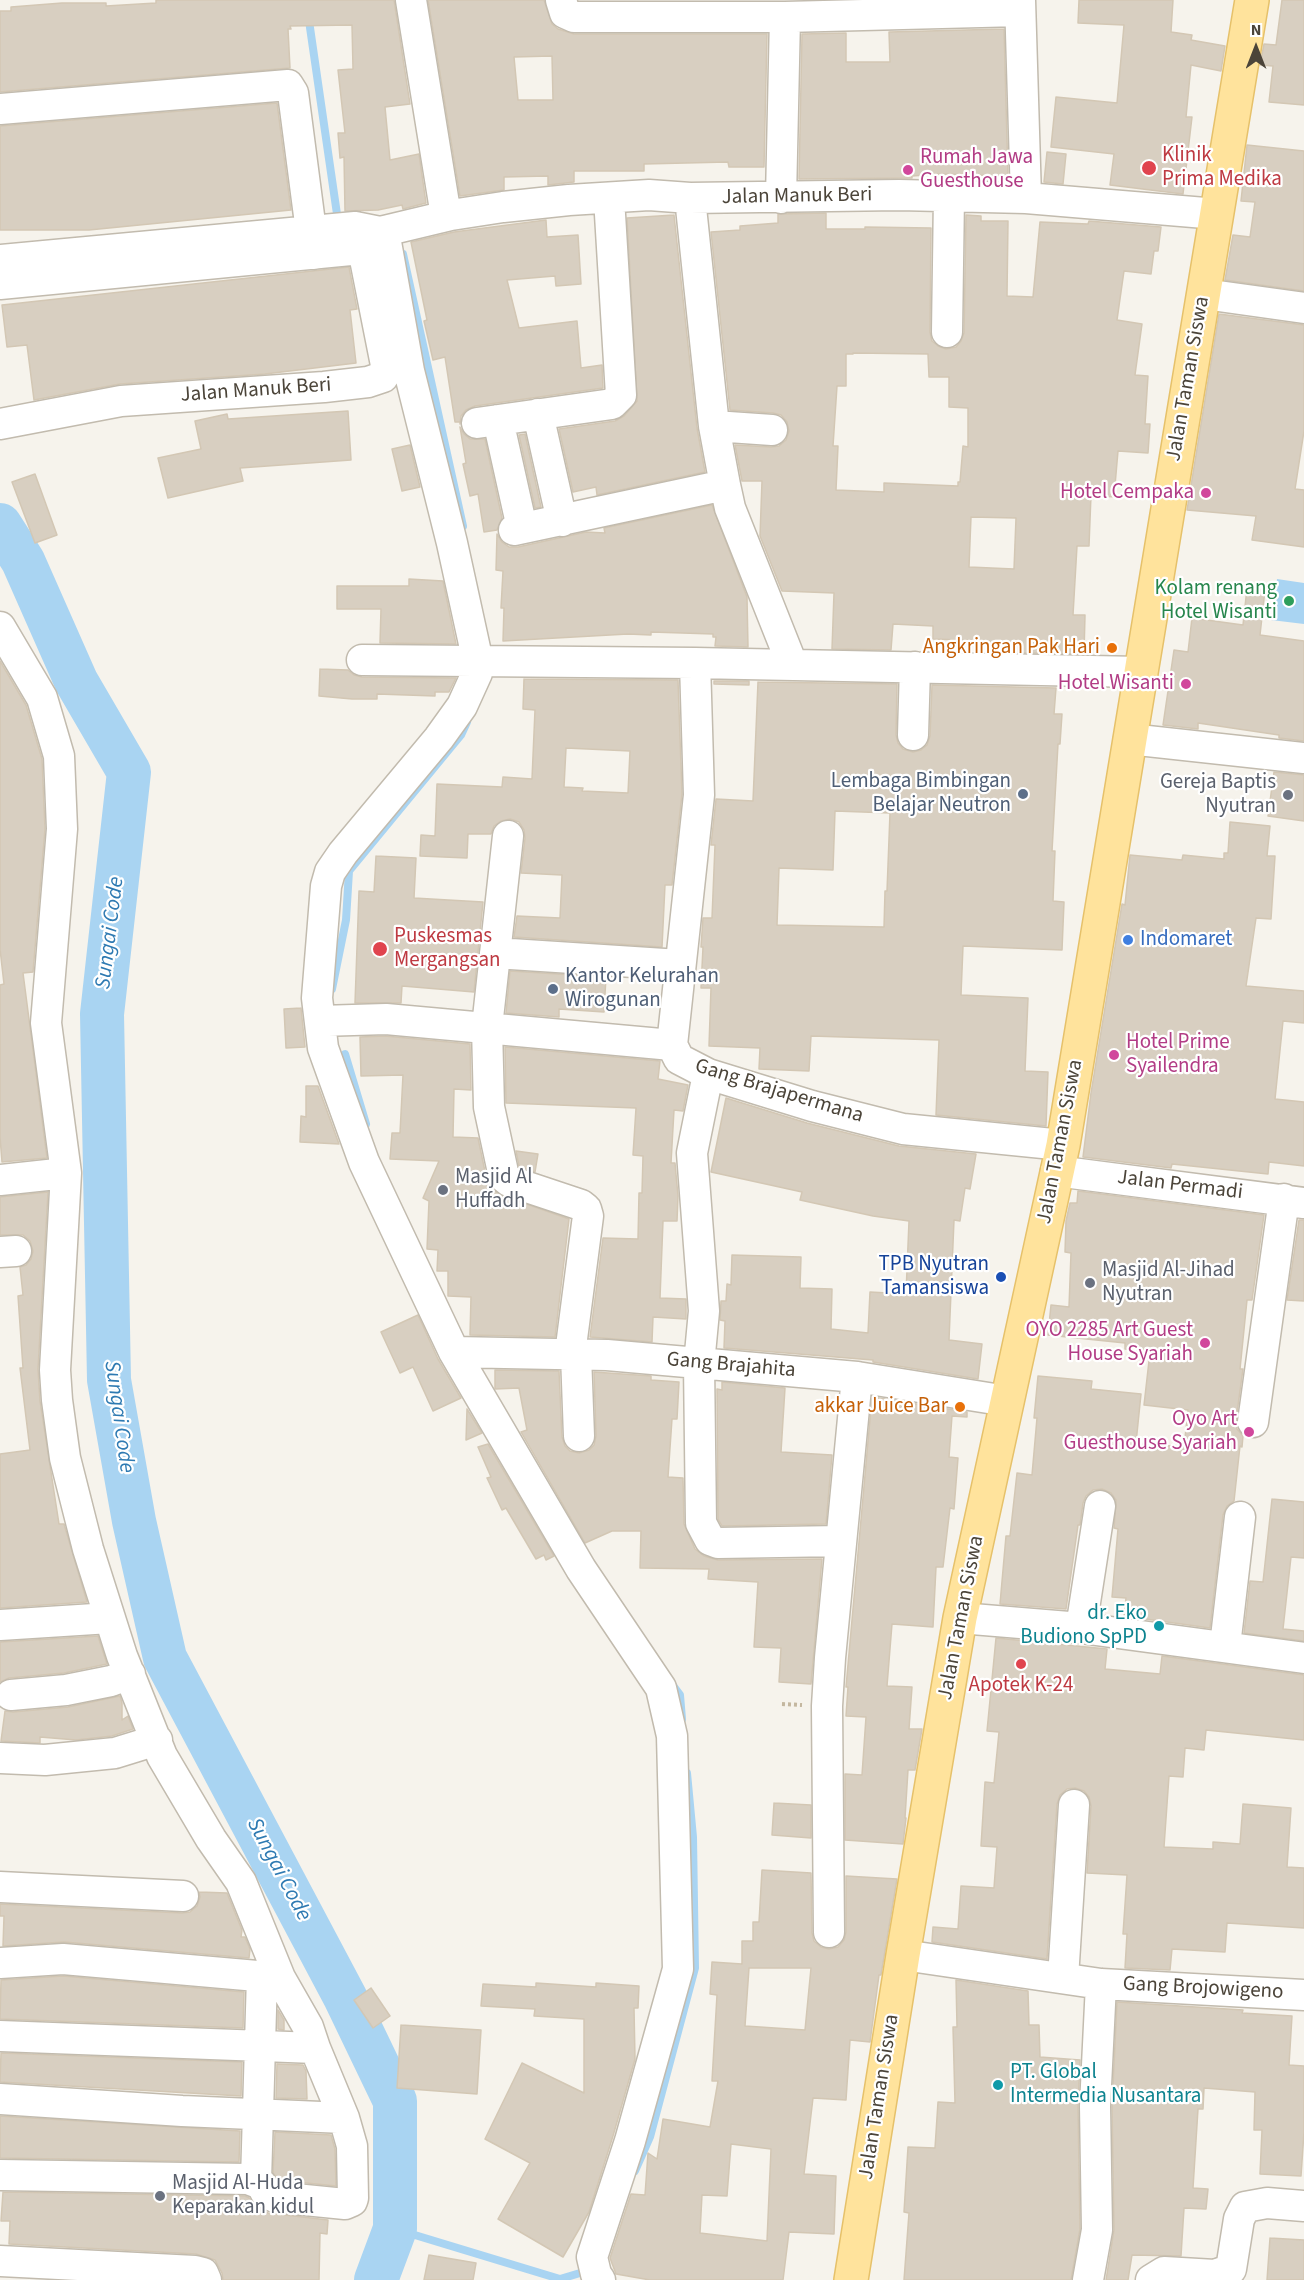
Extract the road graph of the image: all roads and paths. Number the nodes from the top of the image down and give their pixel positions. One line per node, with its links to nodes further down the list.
1 (411, 0): 13 (street)
2 (561, 0): 5 (street)
3 (1252, 0): 12 (main road, Jalan Taman Siswa)
4 (1020, 5): 5 (street); 11 (street)
5 (785, 17): 10 (street)
6 (0, 109): 15 (street)
7 (950, 196): 10 (street, Jalan Manuk Beri); 11 (street, Jalan Manuk Beri); 21 (street)
8 (609, 198): 9 (street, Jalan Manuk Beri); 13 (street, Jalan Manuk Beri); 22 (street)
9 (690, 198): 10 (street, Jalan Manuk Beri); 24 (street)
10 (781, 198)
11 (1026, 198): 12 (street, Jalan Manuk Beri)
12 (1217, 214): 19 (main road, Jalan Taman Siswa)
13 (446, 216): 14 (street, Jalan Manuk Beri)
14 (371, 235): 15 (street, Jalan Manuk Beri); 23 (street, Jalan Manuk Beri); 30 (street)
15 (313, 243): 17 (street, Jalan Manuk Beri)
16 (0, 260): 17 (street)
17 (58, 266): 18 (street)
18 (0, 284)
19 (1204, 294): 20 (street); 34 (main road, Jalan Taman Siswa)
20 (1304, 308)
21 (948, 332)
22 (538, 414): 27 (street); 27 (street)
23 (0, 424)
24 (714, 426): 25 (street); 26 (street)
25 (772, 430)
26 (725, 485): 27 (street); 32 (street)
27 (562, 520)
28 (0, 627): 46 (street)
29 (362, 660): 30 (street)
30 (478, 662): 31 (street); 41 (street)
31 (695, 663): 32 (street); 40 (street, Gang Brajapermana)
32 (792, 664): 33 (street)
33 (915, 667): 34 (street); 35 (street)
34 (1140, 672): 36 (main road, Jalan Taman Siswa)
35 (913, 735)
36 (1129, 739): 37 (street); 45 (main road, Jalan Taman Siswa)
37 (1304, 758)
38 (508, 836): 39 (street)
39 (495, 953): 40 (street); 42 (street)
40 (680, 965): 43 (street, Gang Brajapermana)
41 (320, 1021): 42 (street); 49 (street)
42 (488, 1027): 43 (street); 50 (street)
43 (672, 1045): 44 (street, Gang Brajapermana)
44 (708, 1074): 45 (street, Gang Brajapermana); 51 (street)
45 (1060, 1158): 48 (street, Jalan Permadi); 53 (main road, Jalan Taman Siswa)
46 (66, 1173): 47 (street); 59 (street)
47 (0, 1180)
48 (1294, 1201): 54 (street)
49 (454, 1352): 50 (street, Gang Brajahita); 90 (street)
50 (573, 1354): 51 (street, Gang Brajahita); 55 (street)
51 (699, 1364): 52 (street, Gang Brajahita); 58 (street)
52 (857, 1377): 53 (street, Gang Brajahita); 58 (street)
53 (1007, 1401): 60 (main road, Jalan Taman Siswa)
54 (1253, 1422)
55 (579, 1436)
56 (1100, 1506): 62 (street)
57 (1240, 1517): 63 (street)
58 (841, 1541): 72 (street)
59 (110, 1618): 61 (street); 65 (street)
60 (960, 1618): 62 (street); 73 (main road, Jalan Taman Siswa)
61 (0, 1625)
62 (1081, 1628): 63 (street)
63 (1225, 1647): 64 (street)
64 (1304, 1658)
65 (130, 1674): 66 (street); 67 (street)
66 (11, 1695)
67 (157, 1740): 68 (street); 75 (street)
68 (0, 1758)
69 (1074, 1805): 76 (street)
70 (0, 1887): 71 (street)
71 (183, 1896)
72 (829, 1932)
73 (903, 1955): 76 (street, Gang Brojowigeno); 91 (main road, Jalan Taman Siswa)
74 (0, 1963): 75 (street)
75 (271, 1977): 80 (street); 81 (street)
76 (1063, 1978): 77 (street, Gang Brojowigeno)
77 (1101, 1984): 78 (street, Gang Brojowigeno); 92 (street, Gang Brojowigeno)
78 (1304, 1995)
79 (0, 2036): 80 (street)
80 (261, 2046): 81 (street); 83 (street)
81 (315, 2048): 84 (street)
82 (0, 2099): 83 (street)
83 (259, 2113): 84 (street); 86 (street)
84 (344, 2118): 86 (street)
85 (0, 2175): 86 (street)
86 (256, 2181)
87 (1304, 2206): 93 (street)
88 (0, 2261): 89 (street)
89 (206, 2280)
90 (600, 2280)
91 (851, 2280)
92 (1088, 2280)
93 (1151, 2280)

